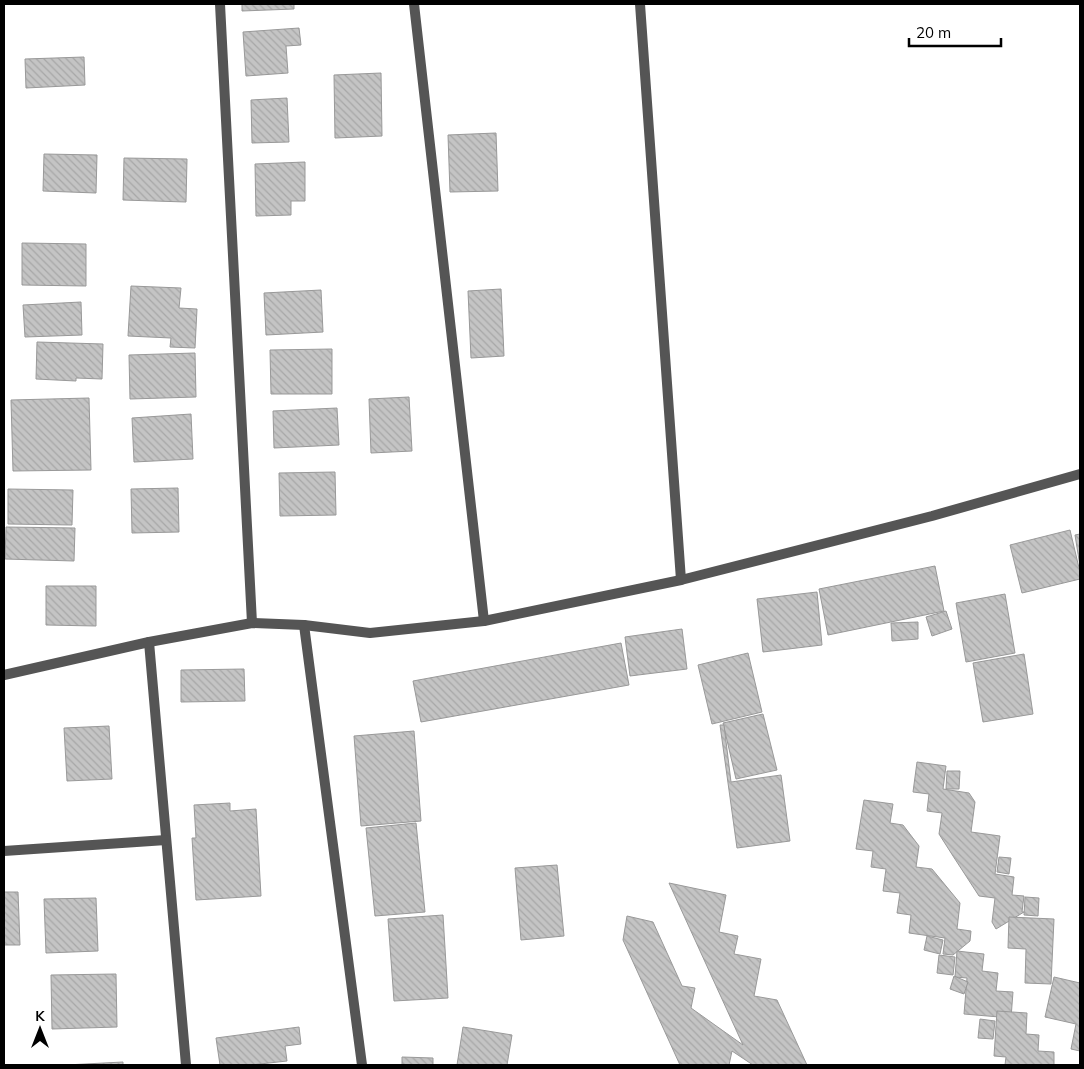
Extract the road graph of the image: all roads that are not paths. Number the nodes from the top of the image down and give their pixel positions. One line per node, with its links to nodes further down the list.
1 (220, 4): 7 (street)
2 (414, 4): 6 (street)
3 (640, 4): 5 (street)
4 (1080, 474): 5 (street)
5 (681, 580): 6 (street)
6 (484, 621): 8 (street)
7 (252, 623): 8 (street); 9 (street)
8 (304, 625): 14 (street)
9 (149, 642): 10 (street); 11 (street)
10 (4, 675)
11 (166, 840): 12 (street); 13 (street)
12 (4, 851)
13 (186, 1065)
14 (362, 1065)

